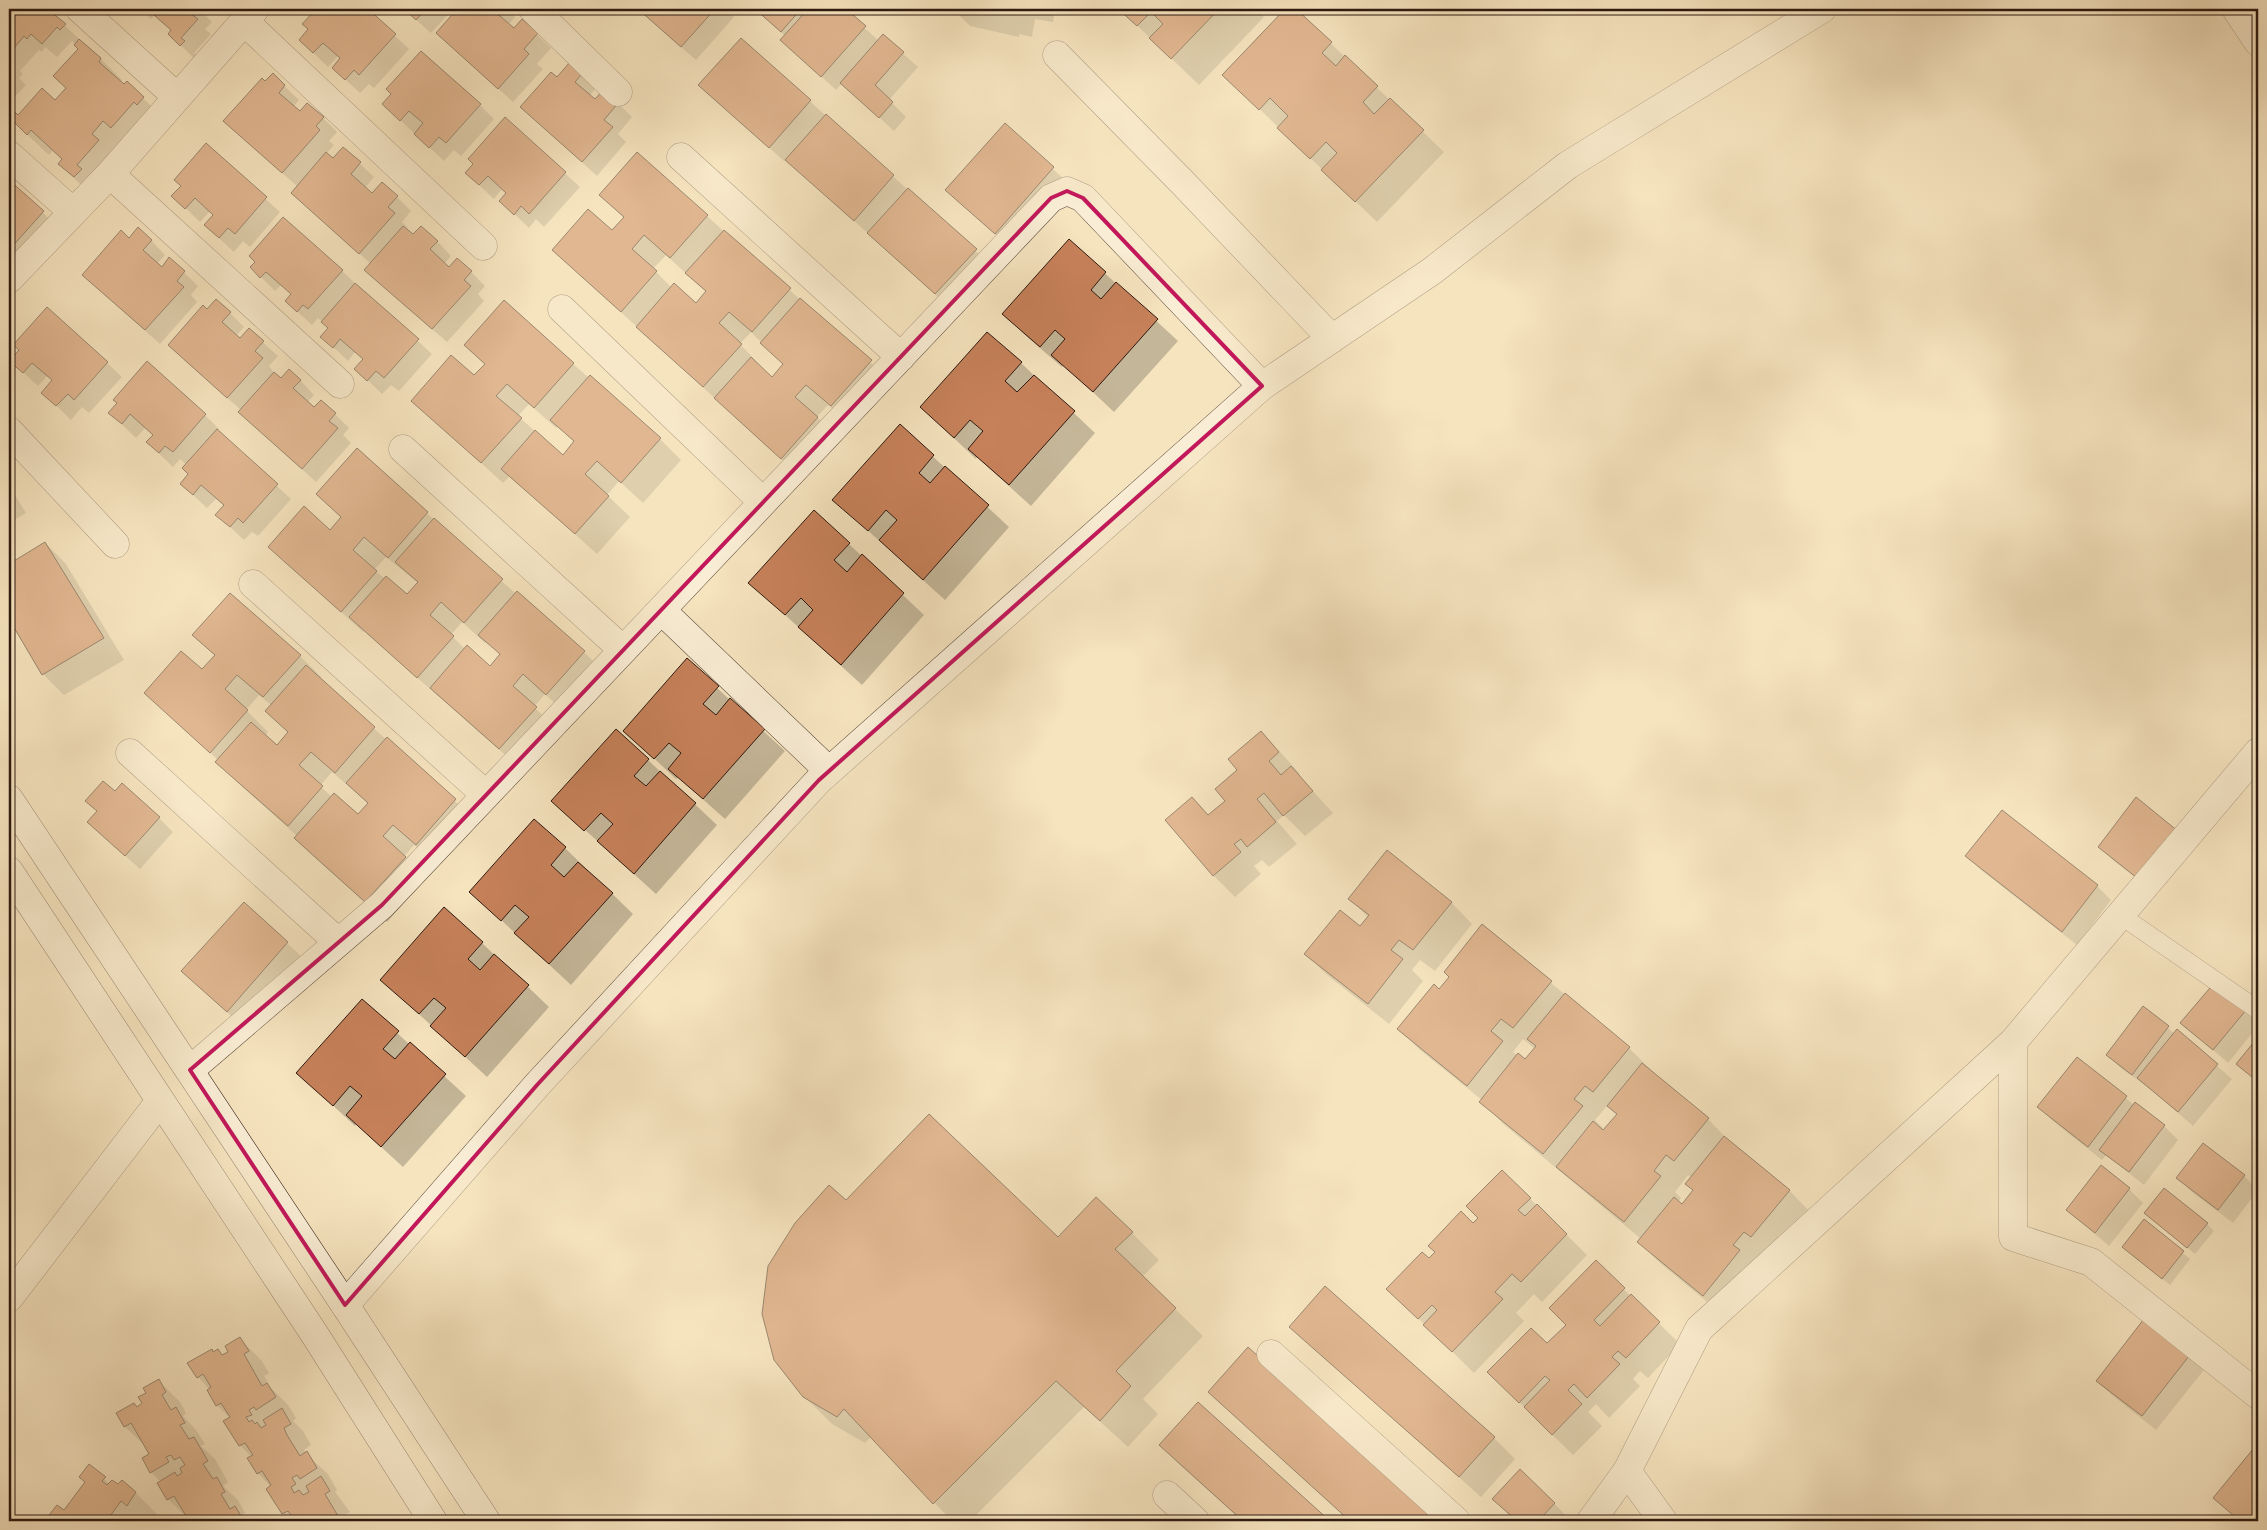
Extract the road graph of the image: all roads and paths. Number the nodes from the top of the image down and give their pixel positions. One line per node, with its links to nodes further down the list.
1 (80, 9): 9 (street)
2 (533, 9): 8 (street)
3 (1822, 9): 17 (street)
4 (2236, 9): 6 (street)
5 (249, 15): 9 (street); 14 (street)
6 (2258, 42)
7 (1057, 55): 17 (street)
8 (618, 92)
9 (177, 97): 12 (street)
10 (9, 155): 13 (street)
11 (681, 157): 18 (street)
12 (110, 174): 13 (street); 19 (street)
13 (73, 212): 15 (street)
14 (483, 246)
15 (9, 279)
16 (562, 309): 23 (street)
17 (1332, 339): 20 (street)
18 (902, 357): 20 (street); 23 (street)
19 (340, 384)
20 (1262, 386): 30 (street)
21 (9, 431): 24 (street)
22 (404, 449): 27 (street)
23 (763, 502): 26 (street)
24 (115, 544)
25 (253, 584): 31 (street)
26 (661, 610): 27 (street); 30 (street)
27 (623, 650): 31 (street)
28 (130, 753): 35 (street)
29 (2256, 760): 34 (street)
30 (829, 771): 41 (street)
31 (486, 795): 35 (street)
32 (9, 799): 38 (street)
33 (9, 871): 39 (street)
34 (2120, 915): 36 (lane); 37 (street)
35 (338, 942): 38 (street)
36 (2258, 1010)
37 (2013, 1042): 44 (street); 45 (street)
38 (190, 1070): 41 (street)
39 (160, 1101): 40 (street); 42 (street)
40 (9, 1298)
41 (346, 1305): 42 (street); 48 (street)
42 (315, 1335): 47 (street)
43 (1271, 1354): 50 (street)
44 (2258, 1395)
45 (1627, 1471): 51 (street); 52 (street)
46 (1167, 1495): 49 (street)
47 (433, 1521)
48 (486, 1521)
49 (1195, 1521)
50 (1456, 1521)
51 (1590, 1521)
52 (1662, 1521)

